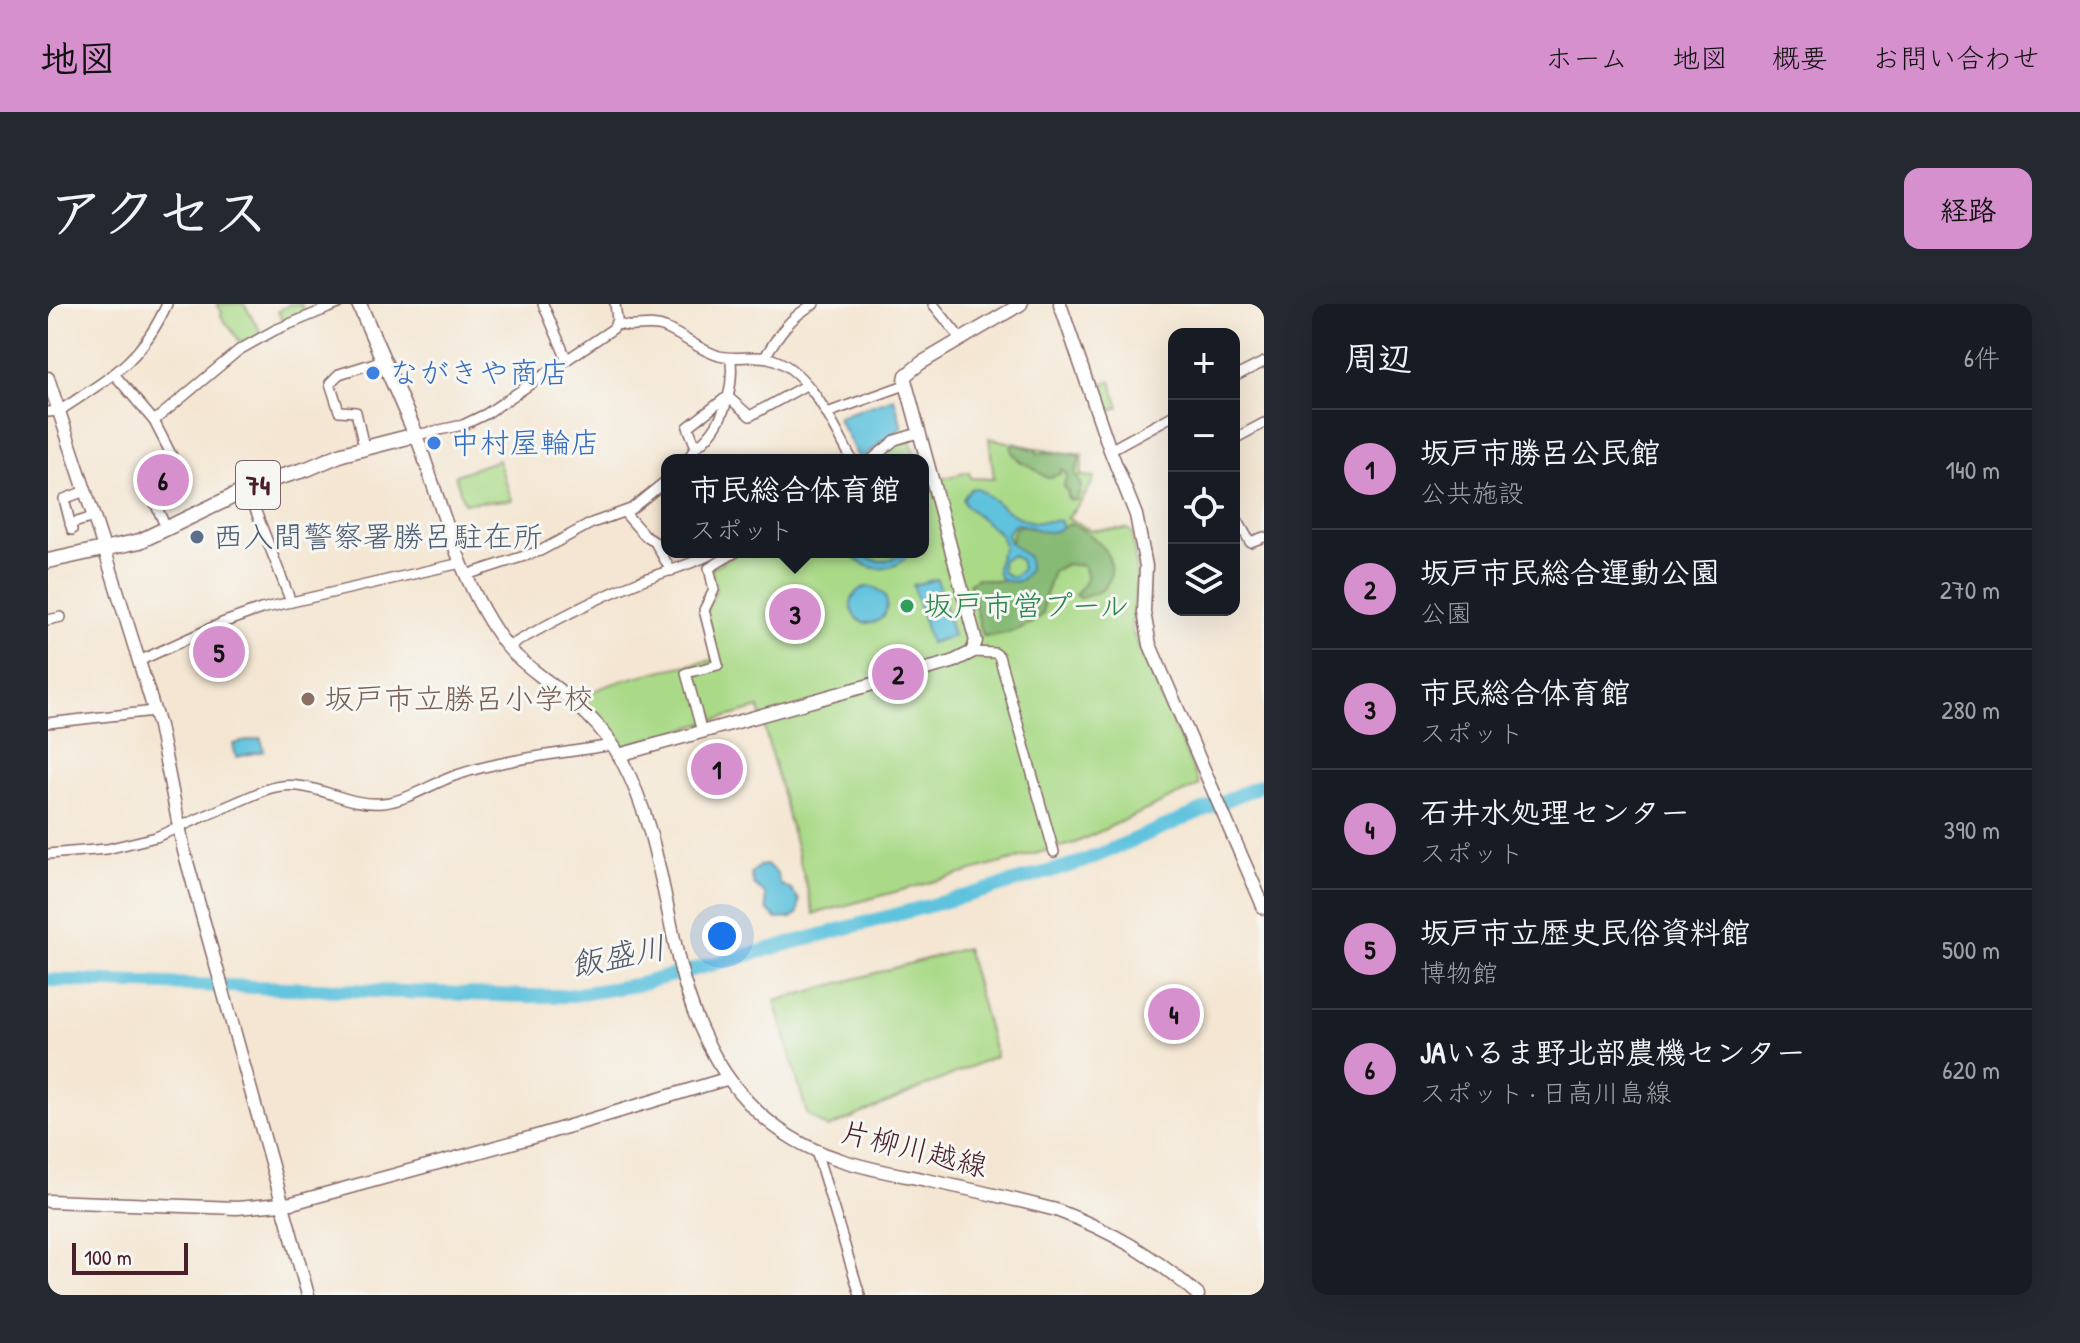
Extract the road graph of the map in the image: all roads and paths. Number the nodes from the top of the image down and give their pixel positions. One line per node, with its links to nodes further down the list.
1 (167, 304): 17 (street)
2 (338, 304): 26 (street)
3 (359, 304): 14 (main road)
4 (543, 304): 15 (street)
5 (615, 304): 10 (street)
6 (814, 304): 12 (street)
7 (933, 304): 11 (street)
8 (1021, 304): 11 (street)
9 (1060, 304): 33 (street)
10 (616, 323): 13 (street); 15 (street)
11 (961, 339): 21 (street)
12 (765, 357): 13 (street); 20 (street)
13 (731, 359): 22 (street)
14 (384, 360): 29 (main road); 31 (street)
15 (567, 360): 29 (street)
16 (1264, 362): 18 (street)
17 (114, 374): 23 (street); 26 (street)
18 (1240, 374)
19 (48, 378): 23 (street)
20 (806, 385): 22 (street); 24 (street)
21 (905, 385): 24 (street); 28 (street)
22 (728, 397): 32 (street); 32 (street)
23 (54, 412): 40 (street)
24 (827, 413): 35 (street)
25 (1168, 418): 33 (street)
26 (154, 421): 45 (street)
27 (1264, 423): 30 (street)
28 (918, 433): 36 (street); 37 (street)
29 (416, 435): 31 (main road, 74); 53 (street, 片柳川越線)
30 (1240, 436)
31 (364, 447): 41 (main road, 74)
32 (696, 447): 34 (street)
33 (1110, 450): 68 (street)
34 (691, 454)
35 (849, 454)
36 (878, 454)
37 (924, 454)
38 (929, 472): 59 (street)
39 (661, 485): 42 (street)
40 (85, 491): 43 (street); 43 (street)
41 (248, 491): 45 (main road, 74); 55 (street)
42 (624, 512): 48 (street); 53 (street)
43 (94, 517): 47 (street)
44 (1240, 524): 46 (street)
45 (167, 530): 47 (main road, 74)
46 (1264, 537)
47 (105, 551): 52 (main road, 74); 60 (street)
48 (661, 553)
49 (664, 558): 54 (street)
50 (702, 558): 54 (street)
51 (726, 558): 63 (street)
52 (48, 561)
53 (464, 569): 55 (street); 58 (street, 片柳川越線)
54 (671, 571): 58 (street)
55 (291, 602): 60 (street)
56 (61, 617): 57 (street)
57 (48, 620)
58 (508, 647): 64 (street, 片柳川越線)
59 (972, 652): 63 (street); 66 (street)
60 (139, 661): 61 (street)
61 (154, 711): 62 (street); 65 (street)
62 (48, 723)
63 (702, 732): 64 (street)
64 (616, 750): 65 (street); 69 (street, 片柳川越線)
65 (178, 828): 67 (street); 72 (street)
66 (1054, 852)
67 (48, 854)
68 (1264, 908)
69 (726, 1079): 70 (street, 片柳川越線); 72 (street)
70 (816, 1151): 74 (street); 75 (street, 片柳川越線)
71 (48, 1201): 72 (street)
72 (283, 1204): 73 (street)
73 (308, 1295)
74 (860, 1295)
75 (1198, 1295)

